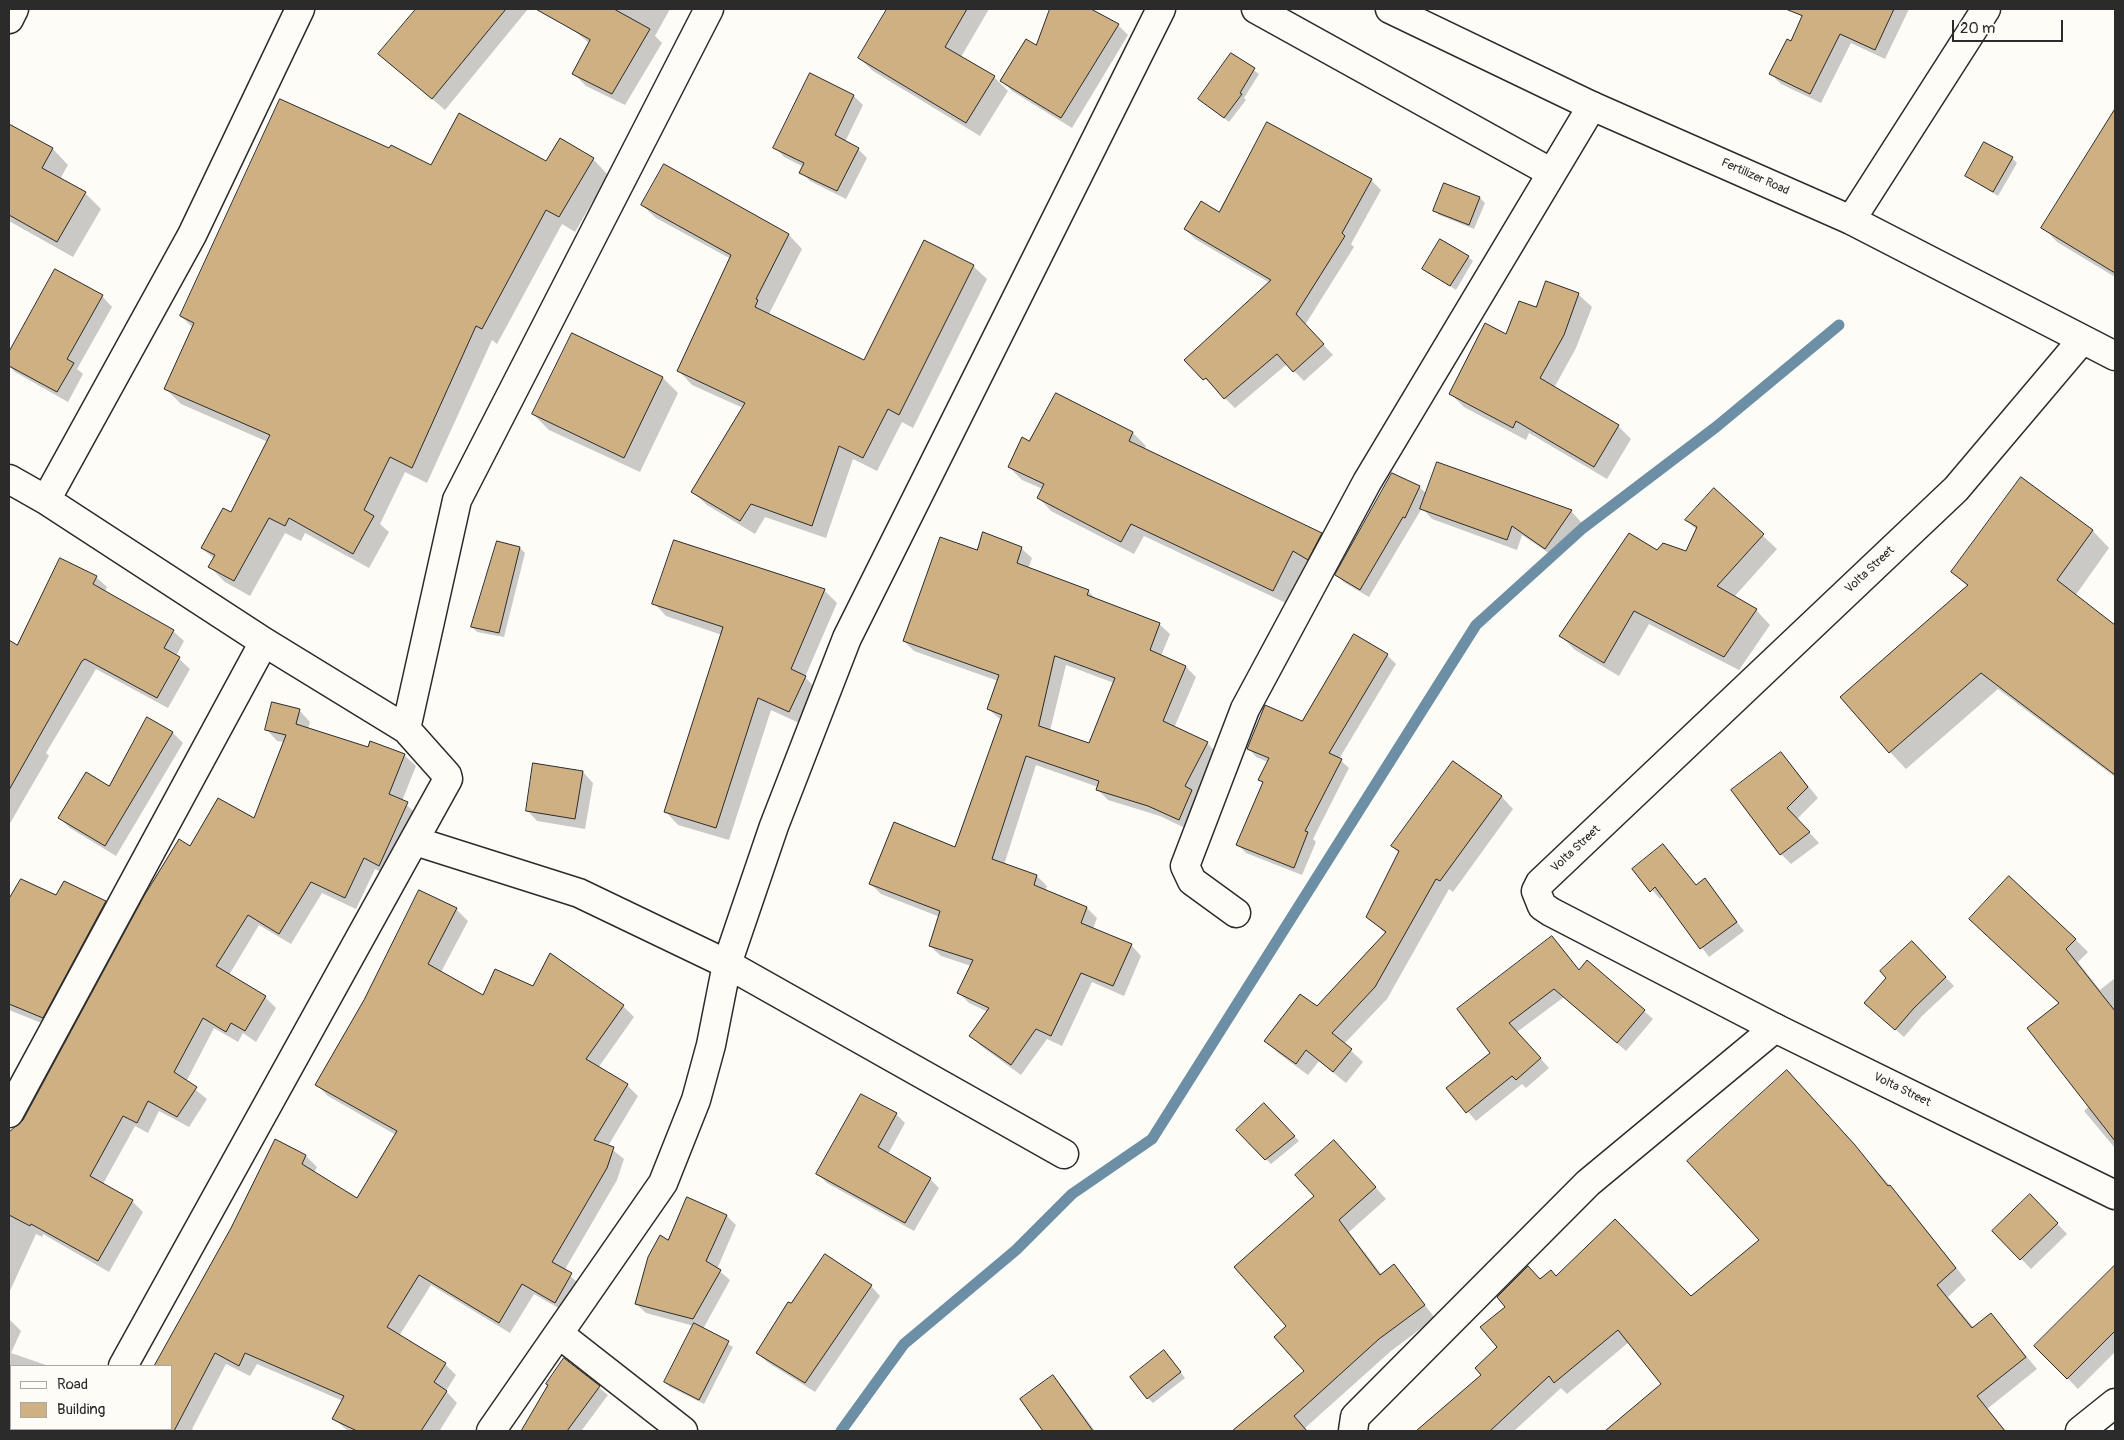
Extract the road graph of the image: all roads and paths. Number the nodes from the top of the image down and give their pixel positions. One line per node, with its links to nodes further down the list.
1 (14, 9): 8 (street)
2 (300, 9): 15 (street)
3 (709, 9): 17 (street)
4 (1161, 9): 20 (street)
5 (1256, 9): 10 (street)
6 (1390, 9): 9 (street, Fertilizer Road)
7 (1986, 9): 11 (street)
8 (9, 19)
9 (1592, 106): 10 (street); 11 (street, Fertilizer Road)
10 (1552, 173): 19 (street)
11 (1851, 220): 12 (street, Fertilizer Road)
12 (2082, 340): 13 (street, Fertilizer Road); 21 (street, Volta Street)
13 (2115, 356)
14 (9, 479): 15 (street)
15 (46, 500): 16 (street)
16 (264, 642): 17 (street); 22 (street)
17 (406, 729): 18 (street)
18 (415, 841): 20 (street); 26 (street)
19 (1236, 913)
20 (727, 964): 23 (street); 25 (street)
21 (1774, 1028): 24 (street, Volta Street); 30 (street)
22 (9, 1113)
23 (1064, 1154)
24 (2115, 1195)
25 (559, 1334): 28 (street); 29 (street)
26 (124, 1365)
27 (2115, 1403): 31 (street)
28 (491, 1431)
29 (683, 1431)
30 (1353, 1431)
31 (2080, 1431)

